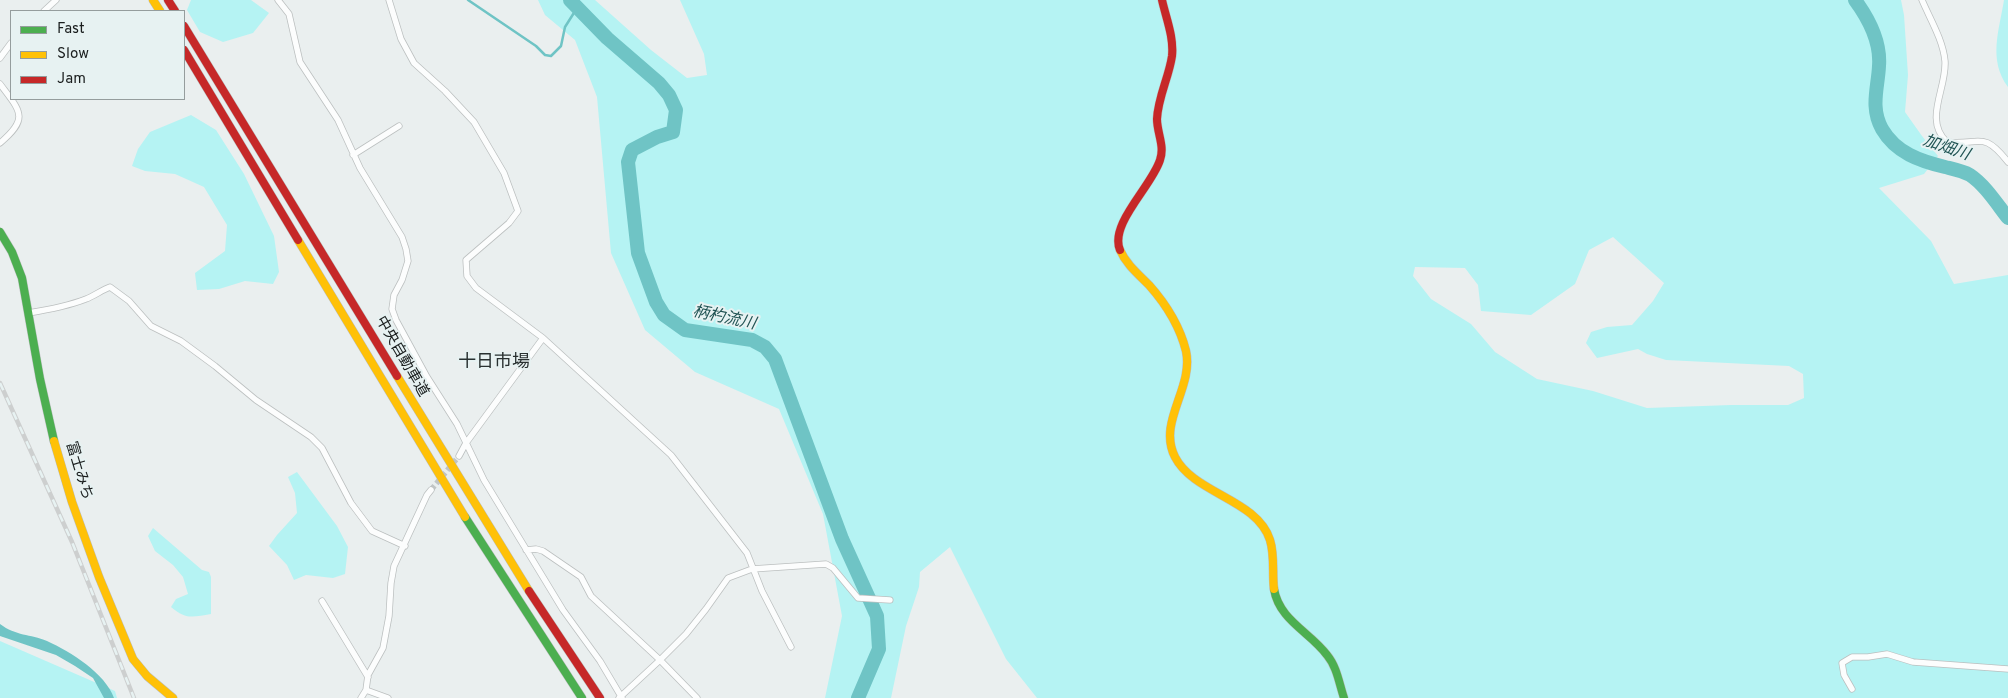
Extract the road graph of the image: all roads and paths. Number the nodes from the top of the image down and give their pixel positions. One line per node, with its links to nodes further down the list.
1 (56, 0): 6 (street)
2 (278, 0): 16 (street)
3 (389, 0): 20 (street)
4 (1162, 0): 42 (main road)
5 (1922, 0): 17 (street)
6 (45, 10)
7 (185, 28): 40 (main road, 中央自動車道)
8 (10, 44): 10 (street)
9 (185, 52): 39 (main road, 中央自動車道)
10 (0, 58)
11 (0, 84): 12 (street)
12 (10, 98)
13 (12, 100): 15 (street)
14 (399, 126): 16 (street)
15 (0, 143)
16 (354, 155): 21 (street)
17 (2008, 162)
18 (0, 232): 19 (main road, 富士みち)
19 (28, 313): 24 (street); 36 (main road, 富士みち)
20 (543, 338): 21 (street); 26 (street)
21 (466, 443): 22 (street); 25 (street)
22 (459, 456)
23 (431, 490): 24 (street)
24 (405, 546): 32 (street)
25 (526, 550): 30 (street); 35 (street)
26 (752, 569): 27 (street); 29 (street); 30 (street)
27 (890, 600)
28 (322, 601): 32 (street)
29 (792, 647)
30 (660, 660): 35 (street); 41 (street)
31 (2008, 669): 33 (street)
32 (368, 677): 34 (street)
33 (1852, 689)
34 (366, 690): 37 (street); 38 (street)
35 (621, 697)
36 (173, 698)
37 (361, 698)
38 (388, 698)
39 (582, 698)
40 (600, 698)
41 (697, 698)
42 (1344, 698)

